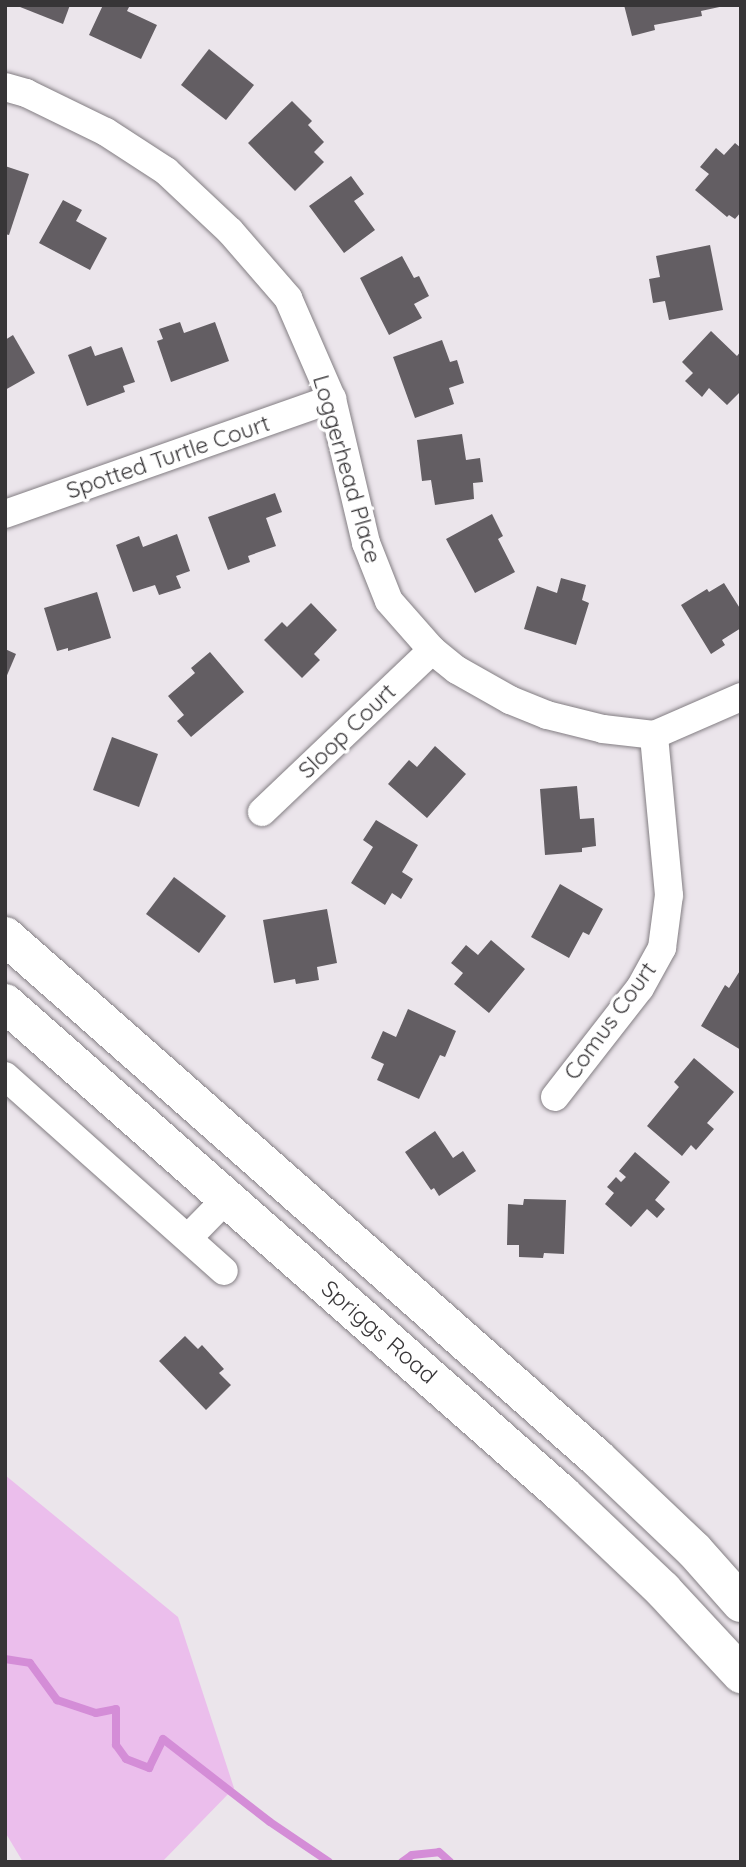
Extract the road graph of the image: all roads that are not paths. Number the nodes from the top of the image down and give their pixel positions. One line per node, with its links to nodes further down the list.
1 (5, 87): 2 (street, Loggerhead Place)
2 (331, 399): 3 (street, Spotted Turtle Court); 4 (street, Loggerhead Place)
3 (5, 514)
4 (432, 650): 6 (street, Loggerhead Place); 7 (street, Sloop Court)
5 (741, 698): 6 (street, Loggerhead Place)
6 (654, 735): 11 (street, Comus Court)
7 (262, 812)
8 (5, 936): 15 (main road)
9 (5, 1003): 12 (main road, Spriggs Road)
10 (5, 1076): 13 (street)
11 (555, 1097)
12 (227, 1198): 13 (street); 16 (main road, Spriggs Road)
13 (188, 1238): 14 (street)
14 (224, 1270)
15 (741, 1603)
16 (741, 1674)

